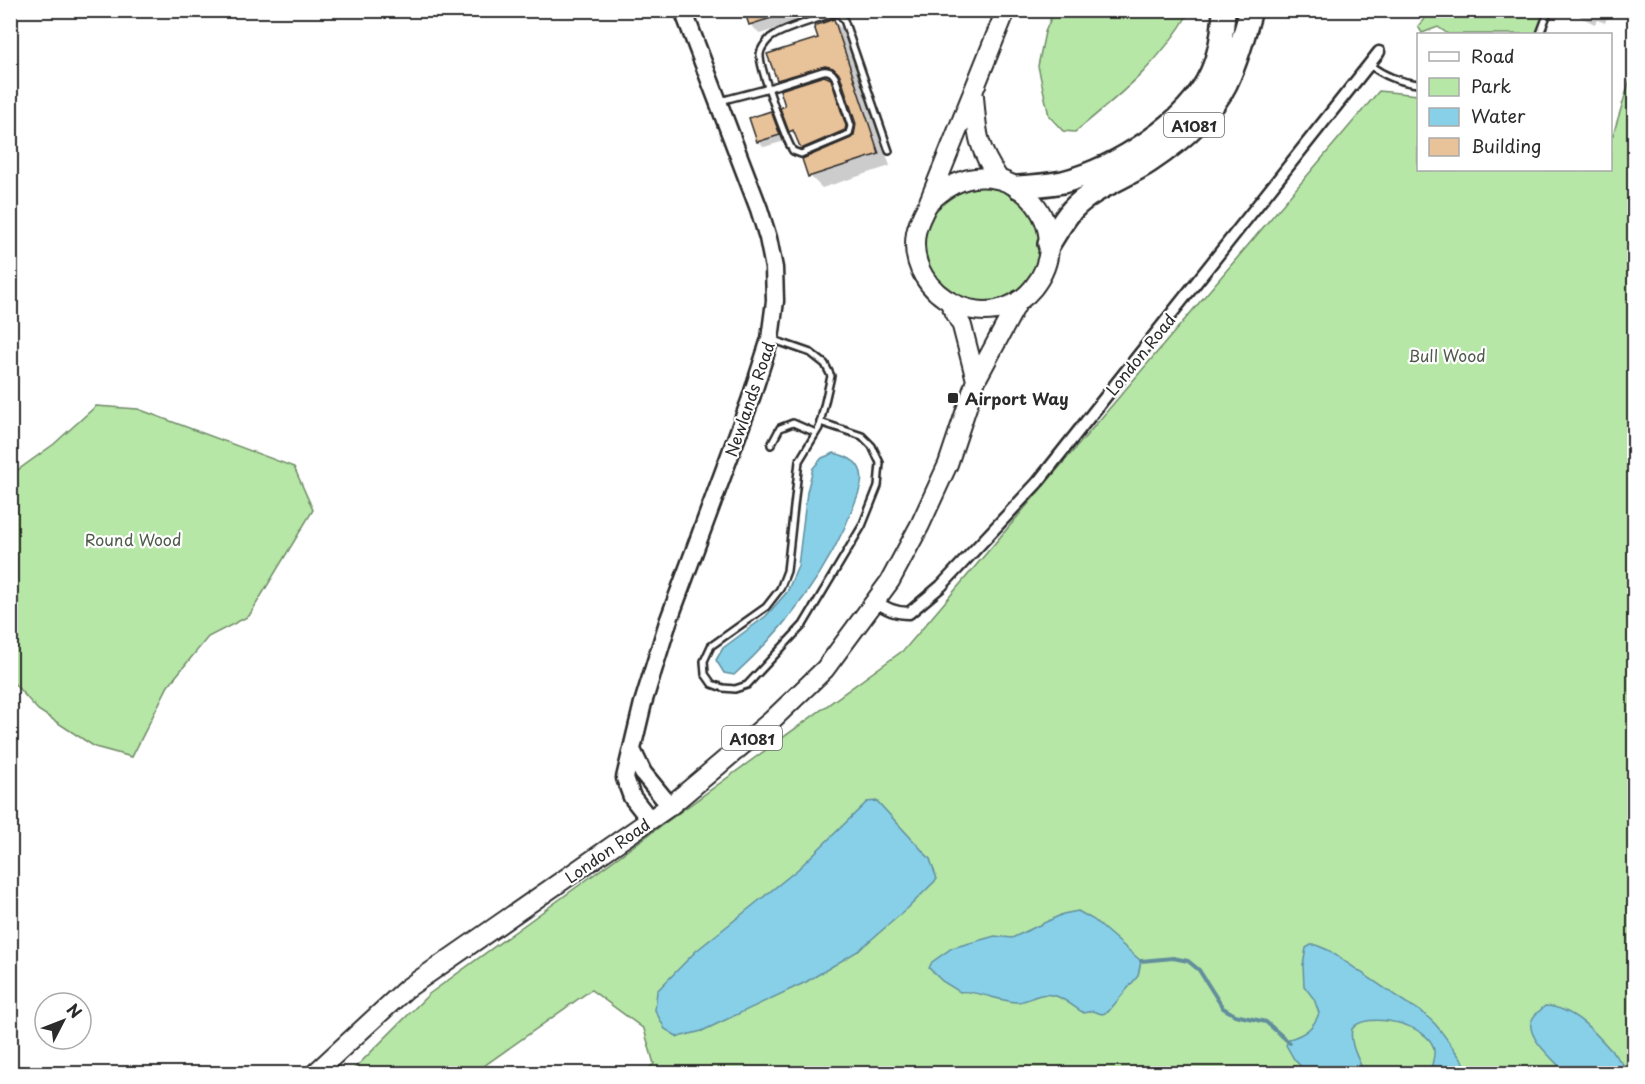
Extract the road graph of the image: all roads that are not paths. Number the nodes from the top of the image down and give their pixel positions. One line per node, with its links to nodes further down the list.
1 (683, 10): 13 (street, Newlands Road)
2 (1006, 10): 12 (main road)
3 (1224, 10): 15 (highway, A1081)
4 (1251, 10): 17 (highway, A1081)
5 (1550, 10): 7 (lane)
6 (840, 12): 11 (lane); 14 (lane)
7 (1540, 33)
8 (1379, 52): 9 (street, London Road)
9 (1370, 65): 10 (lane); 25 (street, London Road)
10 (1417, 84)
11 (769, 88): 11 (lane); 13 (lane)
12 (974, 94): 15 (main road); 16 (main road)
13 (718, 101): 20 (street, Newlands Road)
14 (889, 151)
15 (1008, 183): 16 (main road); 17 (main road)
16 (928, 204): 19 (main road)
17 (1049, 244): 18 (main road)
18 (1019, 300): 19 (main road); 21 (main road, London Road / A1081)
19 (950, 303): 21 (main road)
20 (770, 339): 22 (lane); 26 (street, Newlands Road)
21 (976, 380): 25 (main road, London Road / A1081)
22 (820, 422): 23 (lane); 23 (lane)
23 (816, 433): 24 (lane)
24 (771, 445)
25 (875, 601): 27 (main road, London Road / A1081)
26 (633, 752): 27 (street); 28 (street, Newlands Road)
27 (670, 806): 28 (main road, London Road / A1081)
28 (650, 820): 29 (main road, London Road / A1081)
29 (314, 1074)

